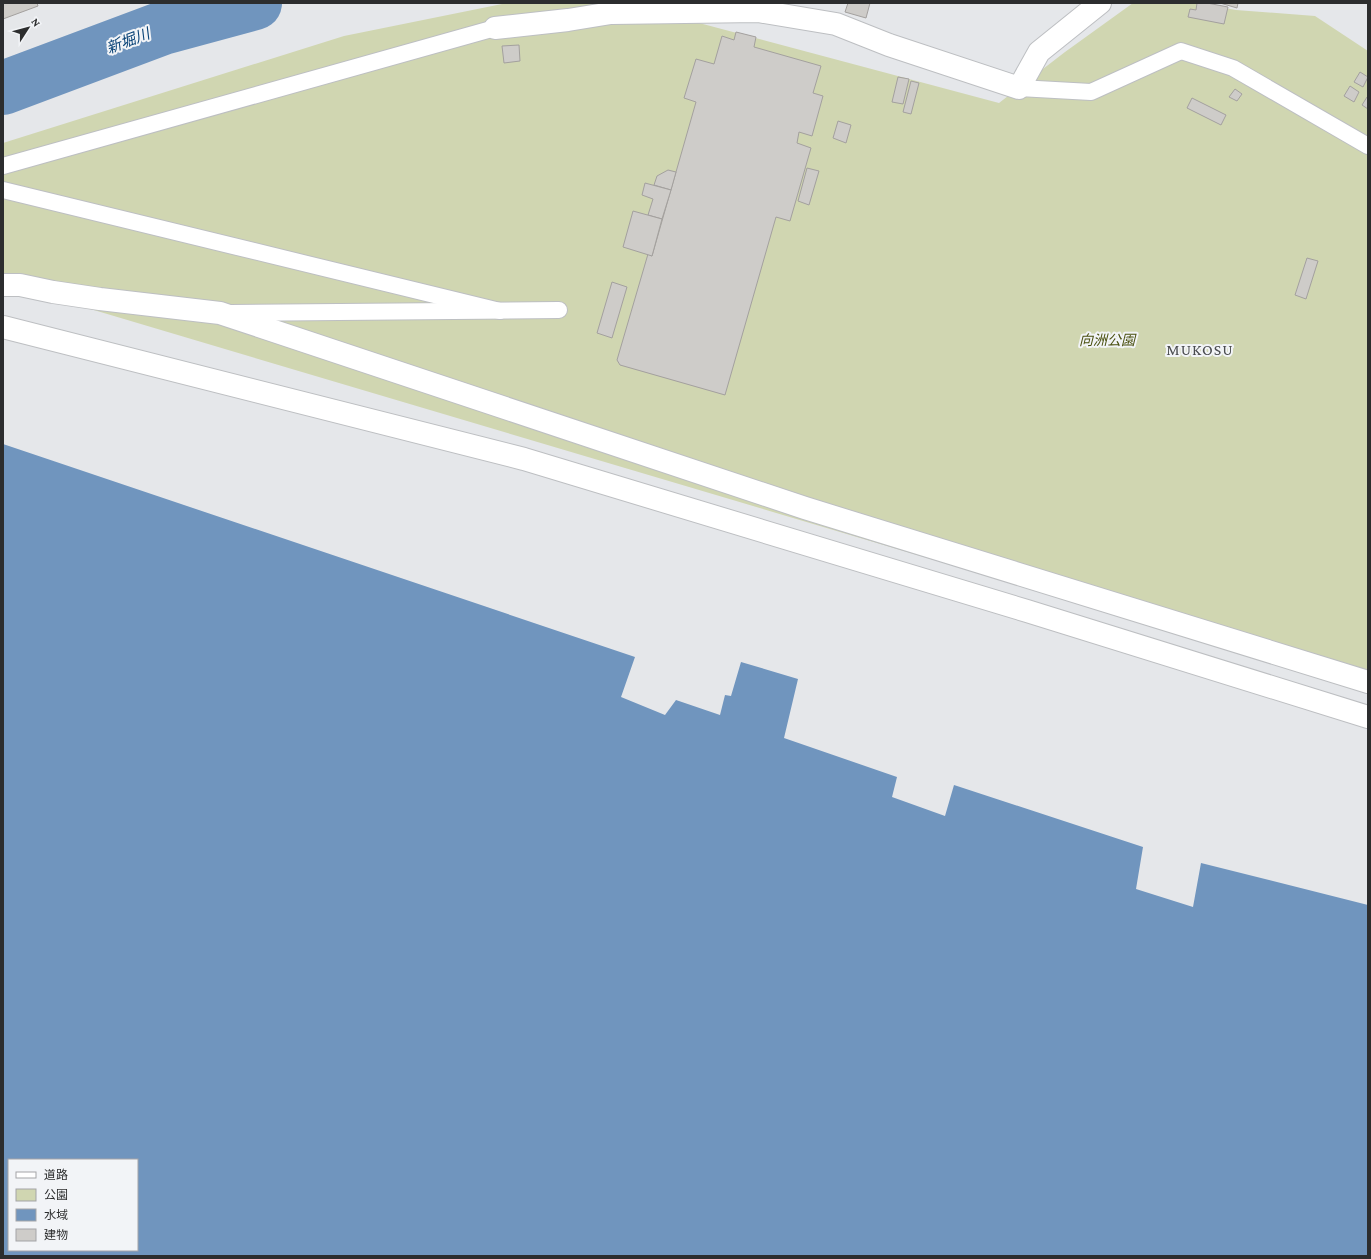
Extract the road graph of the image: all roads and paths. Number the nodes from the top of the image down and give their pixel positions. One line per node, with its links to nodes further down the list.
1 (1100, 3): 4 (street)
2 (611, 8): 3 (street); 4 (street)
3 (495, 28): 6 (lane)
4 (1019, 88): 5 (lane)
5 (1368, 146)
6 (3, 166)
7 (3, 190): 10 (lane)
8 (3, 285): 11 (street)
9 (559, 310): 10 (lane)
10 (500, 311): 11 (lane)
11 (220, 313): 13 (street)
12 (3, 327): 14 (street)
13 (1368, 682)
14 (1368, 717)

